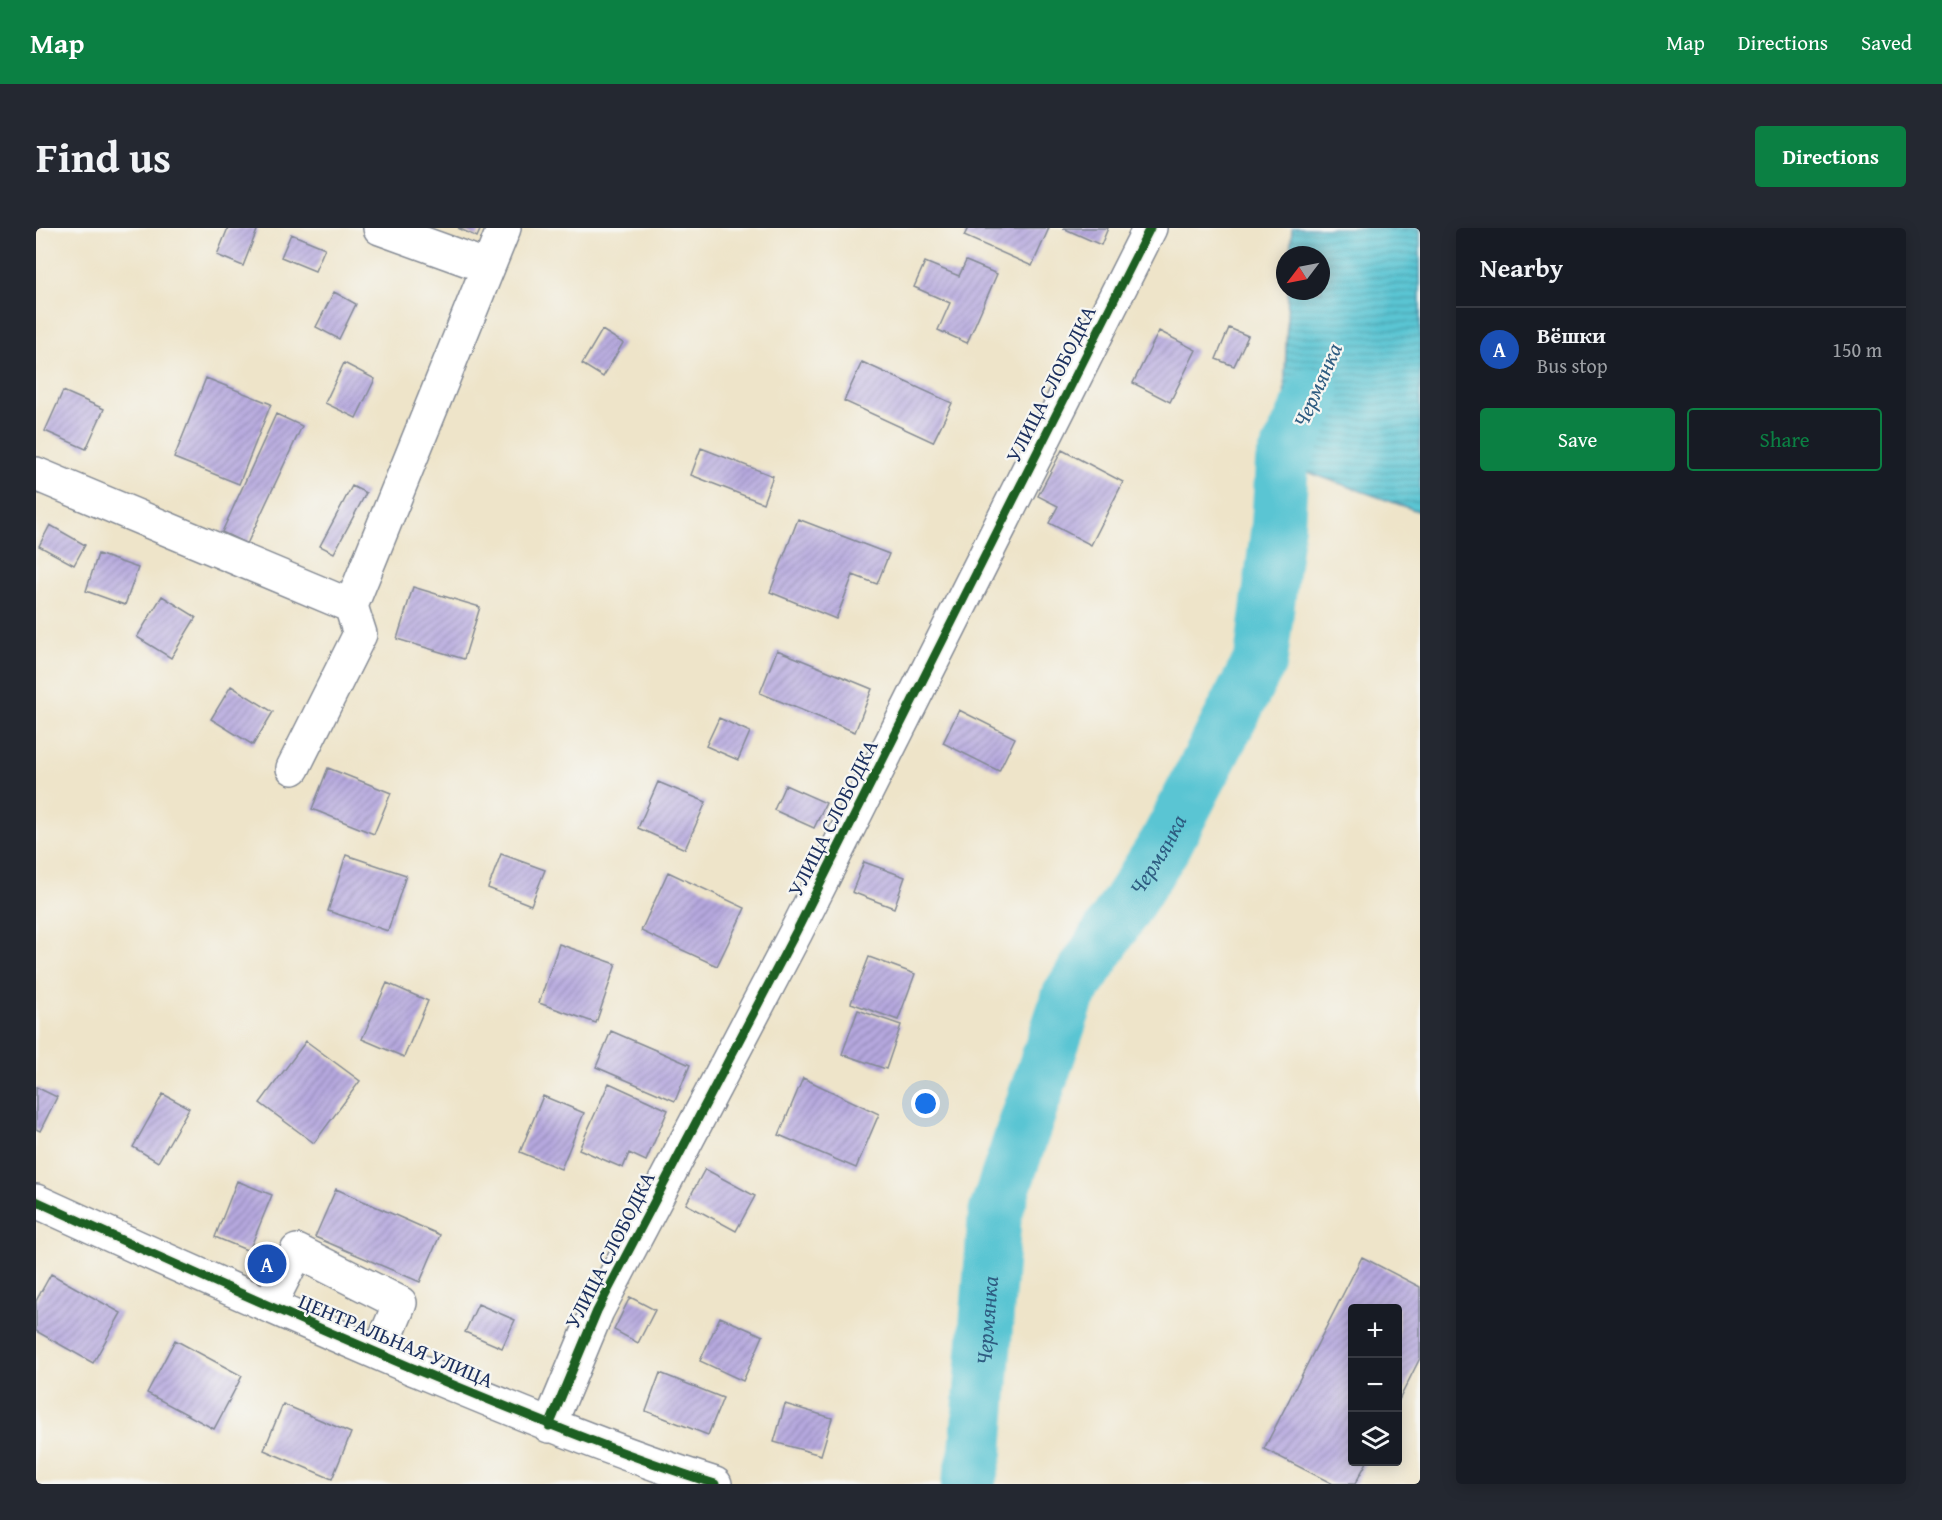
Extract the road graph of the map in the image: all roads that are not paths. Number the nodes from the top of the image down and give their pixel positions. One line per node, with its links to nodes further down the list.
1 (380, 228): 4 (street)
2 (504, 228): 4 (street)
3 (1150, 228): 11 (street, УЛИЦА СЛОБОДКА)
4 (488, 267): 6 (street)
5 (36, 474): 6 (street)
6 (351, 606): 7 (street)
7 (293, 768)
8 (36, 1201): 9 (street, ЦЕНТРАЛЬНАЯ УЛИЦА)
9 (269, 1306): 10 (street, ЦЕНТРАЛЬНАЯ УЛИЦА); 10 (street)
10 (379, 1353): 11 (street, ЦЕНТРАЛЬНАЯ УЛИЦА)
11 (549, 1426): 12 (street, ЦЕНТРАЛЬНАЯ УЛИЦА)
12 (715, 1484)

